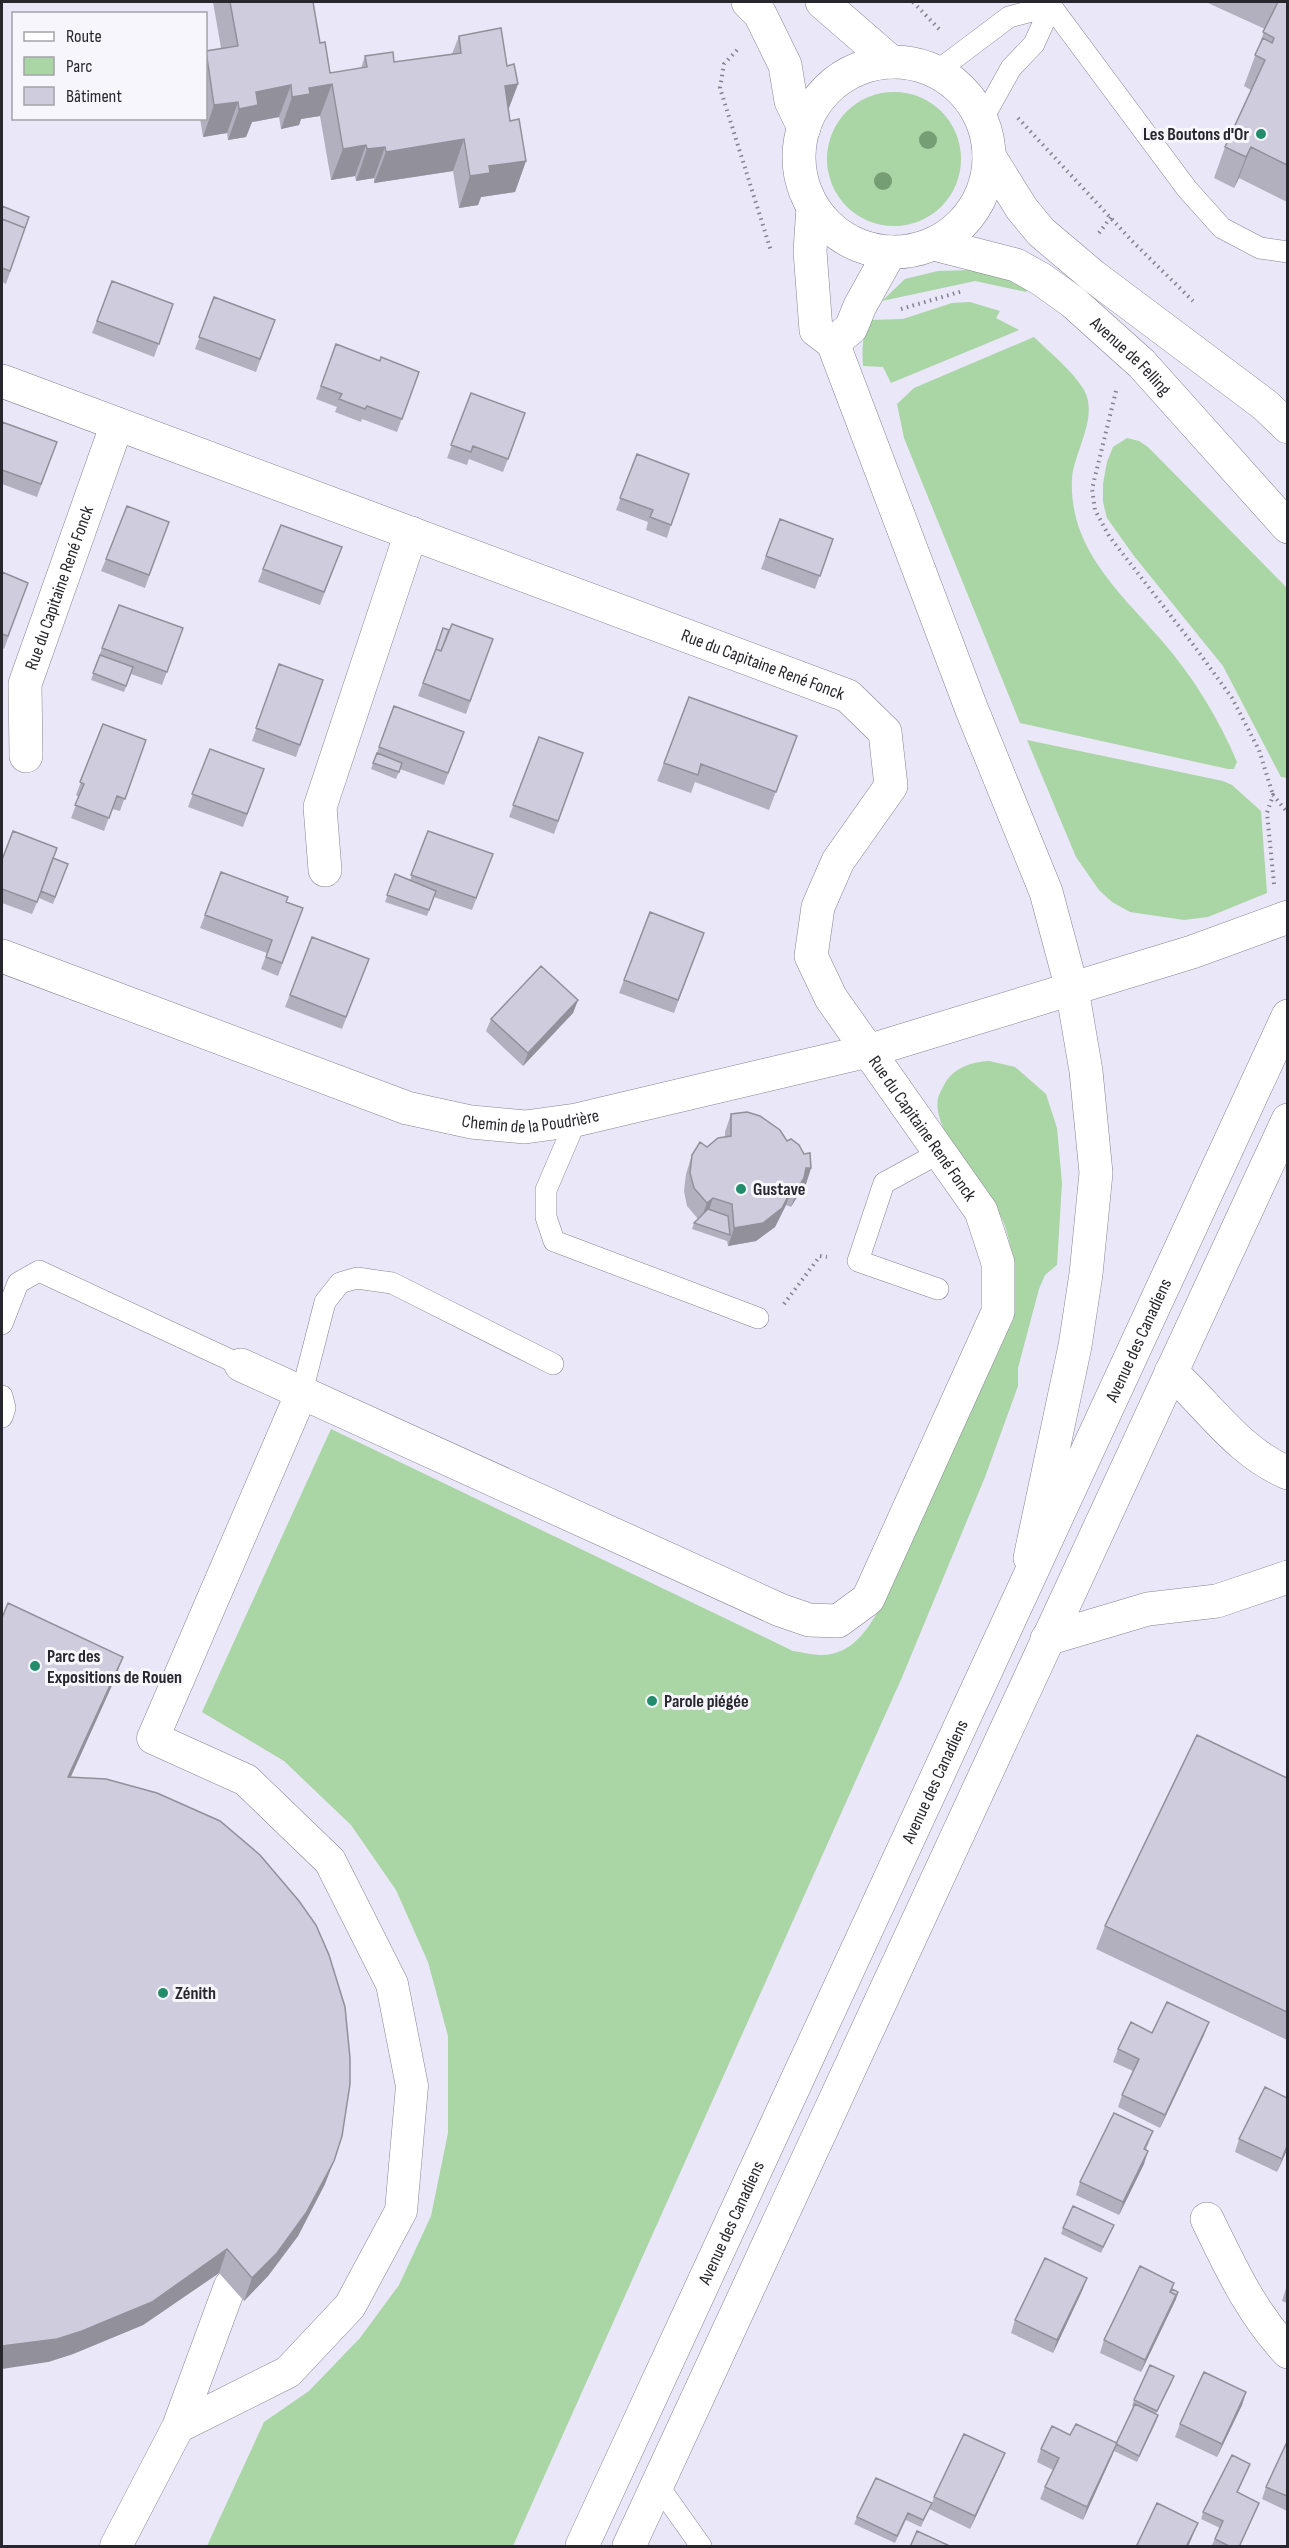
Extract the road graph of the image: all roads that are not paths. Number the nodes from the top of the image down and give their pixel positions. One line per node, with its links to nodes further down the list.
1 (748, 2): 7 (street)
2 (822, 2): 4 (street)
3 (1050, 4): 5 (lane); 6 (lane); 12 (lane)
4 (891, 62): 5 (street); 7 (street)
5 (936, 72): 6 (street)
6 (981, 120): 8 (street)
7 (804, 128): 9 (street)
8 (989, 156): 10 (street); 16 (street, Avenue de Felling)
9 (813, 207): 11 (street); 13 (street)
10 (934, 244): 11 (street); 17 (street, Avenue de Felling)
11 (890, 252): 13 (street)
12 (1287, 252)
13 (833, 344): 23 (street)
14 (2, 381): 15 (street, Rue du Capitaine René Fonck)
15 (117, 424): 18 (street, Rue du Capitaine René Fonck); 19 (street, Rue du Capitaine René Fonck)
16 (1287, 427)
17 (1287, 527)
18 (411, 533): 20 (street); 25 (street, Rue du Capitaine René Fonck)
19 (26, 756)
20 (325, 870)
21 (1282, 904): 23 (street, Chemin de la Poudrière)
22 (2, 956): 26 (street, Chemin de la Poudrière)
23 (1072, 989): 25 (street, Chemin de la Poudrière); 40 (street)
24 (1287, 1016): 40 (street, Avenue des Canadiens)
25 (868, 1051): 26 (street, Chemin de la Poudrière); 28 (street, Rue du Capitaine René Fonck)
26 (576, 1120): 30 (lane)
27 (1287, 1120): 34 (street)
28 (939, 1153): 29 (lane); 35 (street, Rue du Capitaine René Fonck)
29 (938, 1289)
30 (758, 1318)
31 (2, 1324): 33 (lane)
32 (553, 1364): 35 (lane)
33 (241, 1365): 35 (street, Rue du Capitaine René Fonck)
34 (1171, 1372): 38 (street); 41 (street)
35 (302, 1392): 45 (street)
36 (2, 1396): 37 (lane)
37 (2, 1417)
38 (1287, 1473)
39 (1287, 1577): 41 (street)
40 (1026, 1580): 48 (street, Avenue des Canadiens)
41 (1047, 1639): 46 (street)
42 (1207, 2219): 44 (street)
43 (230, 2286): 45 (street)
44 (1287, 2352)
45 (178, 2427): 47 (street)
46 (657, 2484): 49 (street); 50 (lane)
47 (116, 2547)
48 (582, 2547)
49 (629, 2547)
50 (700, 2547)

